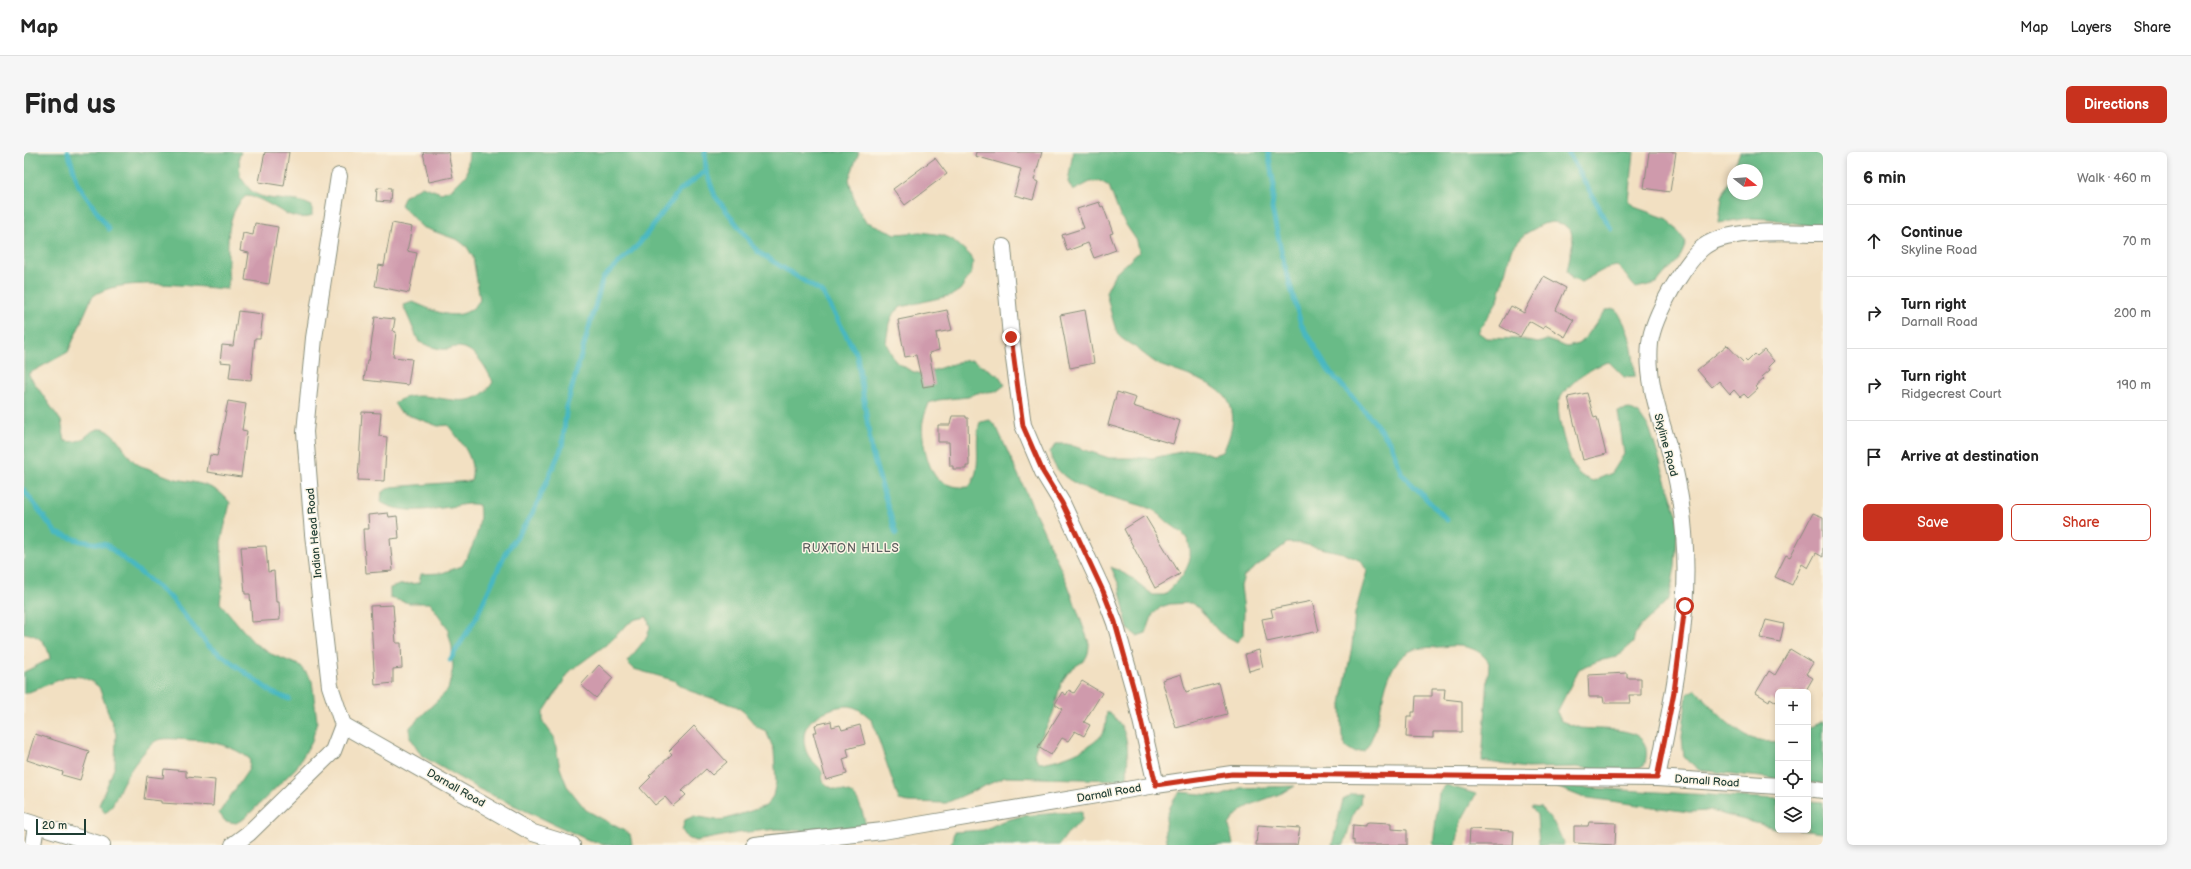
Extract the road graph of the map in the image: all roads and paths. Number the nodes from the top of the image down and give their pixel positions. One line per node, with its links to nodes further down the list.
1 (339, 176): 4 (street, Indian Head Road)
2 (1823, 232): 5 (street, Skyline Road)
3 (1003, 247): 6 (street)
4 (343, 725): 13 (street); 14 (street, Darnall Road)
5 (1657, 778): 6 (street, Darnall Road); 7 (street, Darnall Road)
6 (1156, 785): 15 (street, Darnall Road)
7 (1775, 786)
8 (1811, 788): 9 (street)
9 (1823, 790)
10 (30, 823): 11 (street); 12 (street)
11 (33, 845)
12 (102, 845)
13 (233, 845)
14 (572, 845)
15 (754, 845)

